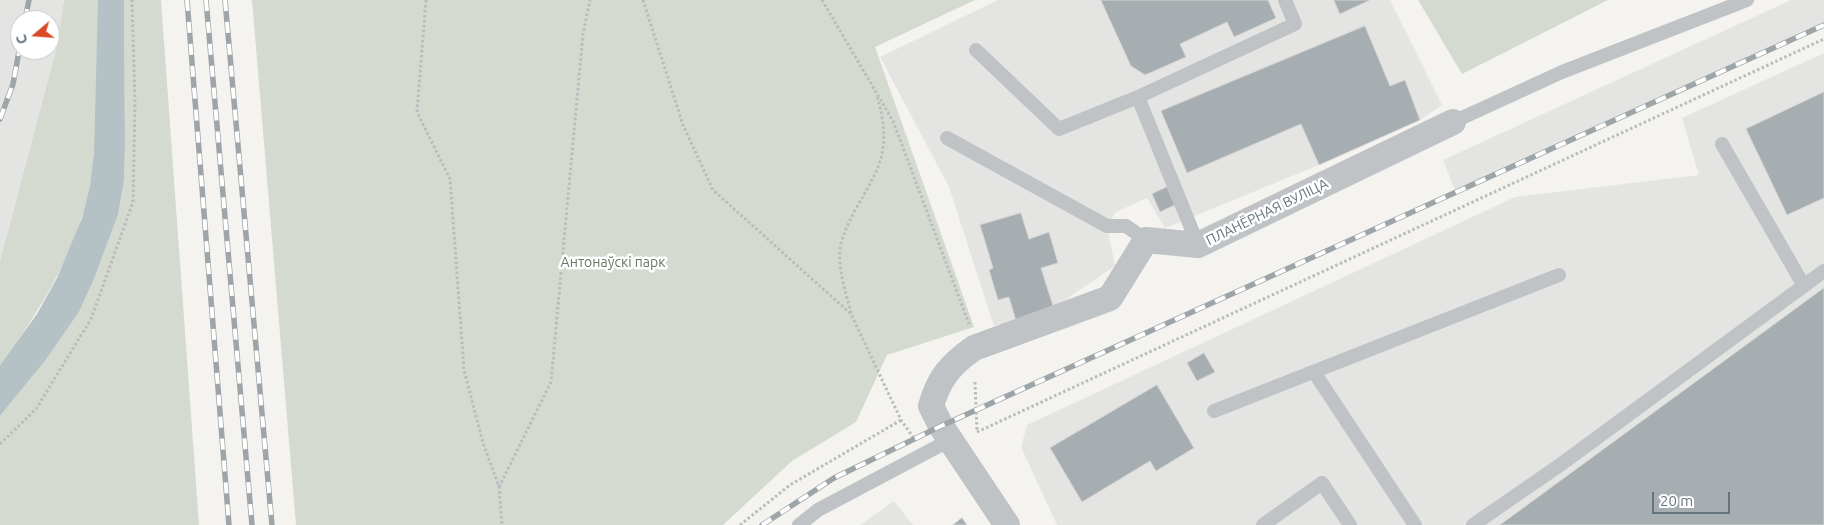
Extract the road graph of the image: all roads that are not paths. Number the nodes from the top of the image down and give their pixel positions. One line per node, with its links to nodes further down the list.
1 (1284, 0): 4 (lane)
2 (1746, 0): 5 (lane)
3 (976, 50): 4 (lane)
4 (1138, 97): 9 (lane)
5 (1453, 122): 9 (street, ПЛАНЁРНАЯ ВУЛІЦА)
6 (947, 138): 8 (lane)
7 (1722, 144): 12 (lane)
8 (1146, 240): 9 (street, ПЛАНЁРНАЯ ВУЛІЦА); 15 (street)
9 (1198, 245)
10 (1824, 271): 12 (lane)
11 (1560, 275): 13 (lane)
12 (1804, 286): 21 (lane)
13 (1314, 372): 14 (lane); 20 (lane)
14 (1214, 411)
15 (950, 440): 16 (lane); 17 (street)
16 (799, 525)
17 (1007, 525)
18 (1263, 525): 19 (lane)
19 (1350, 525)
20 (1415, 525)
21 (1473, 525)

